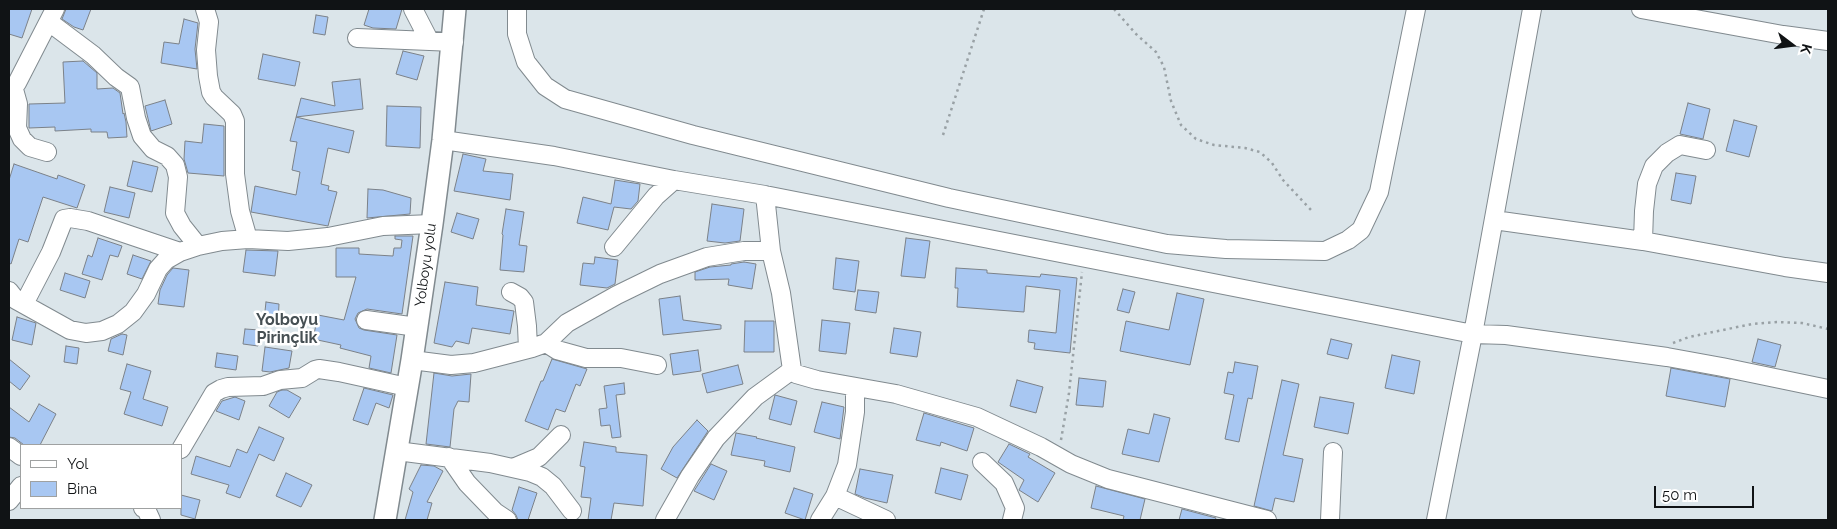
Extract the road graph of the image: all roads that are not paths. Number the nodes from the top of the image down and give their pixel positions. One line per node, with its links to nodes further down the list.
1 (205, 9): 21 (street)
2 (413, 9): 10 (street)
3 (456, 9): 12 (main road, Yolboyu yolu)
4 (516, 9): 5 (street)
5 (1416, 9)
6 (1532, 9): 19 (street)
7 (1641, 9): 11 (street)
8 (52, 15): 13 (street); 23 (street)
9 (357, 38): 10 (street)
10 (430, 40): 12 (street)
11 (1828, 41)
12 (454, 42): 14 (main road, Yolboyu yolu)
13 (11, 88): 16 (street)
14 (443, 140): 17 (street); 20 (main road, Yolboyu yolu)
15 (1706, 150): 22 (street)
16 (47, 152)
17 (674, 180): 18 (street); 24 (street)
18 (765, 195): 25 (street); 32 (street)
19 (1494, 220): 22 (street); 32 (street)
20 (432, 224): 21 (street); 31 (main road, Yolboyu yolu)
21 (248, 239): 23 (street)
22 (1643, 241): 27 (street)
23 (198, 246): 26 (street)
24 (614, 247)
25 (771, 251): 33 (street); 37 (street)
26 (180, 252): 29 (street); 29 (street)
27 (1828, 273)
28 (511, 292): 34 (street)
29 (14, 301)
30 (366, 320): 31 (street)
31 (418, 327): 35 (main road, Yolboyu yolu)
32 (1473, 334): 40 (street); 62 (street)
33 (546, 343): 34 (street); 36 (street)
34 (528, 349): 35 (street)
35 (412, 360): 38 (main road, Yolboyu yolu)
36 (657, 365)
37 (792, 370): 39 (street); 56 (street)
38 (408, 387): 43 (street); 44 (main road, Yolboyu yolu)
39 (855, 388): 51 (street); 60 (street)
40 (1828, 389)
41 (561, 435): 49 (street)
42 (9, 448): 46 (street)
43 (182, 448)
44 (397, 451): 47 (street); 54 (main road, Yolboyu yolu)
45 (1334, 452): 61 (street)
46 (20, 455)
47 (449, 457): 49 (street); 55 (street)
48 (982, 462): 59 (street)
49 (513, 468): 53 (street)
50 (20, 487): 52 (street)
51 (835, 496): 57 (street); 58 (street)
52 (9, 501)
53 (572, 511)
54 (385, 520)
55 (507, 520)
56 (665, 520)
57 (820, 520)
58 (886, 520)
59 (1012, 520)
60 (1267, 520)
61 (1330, 520)
62 (1436, 520)

